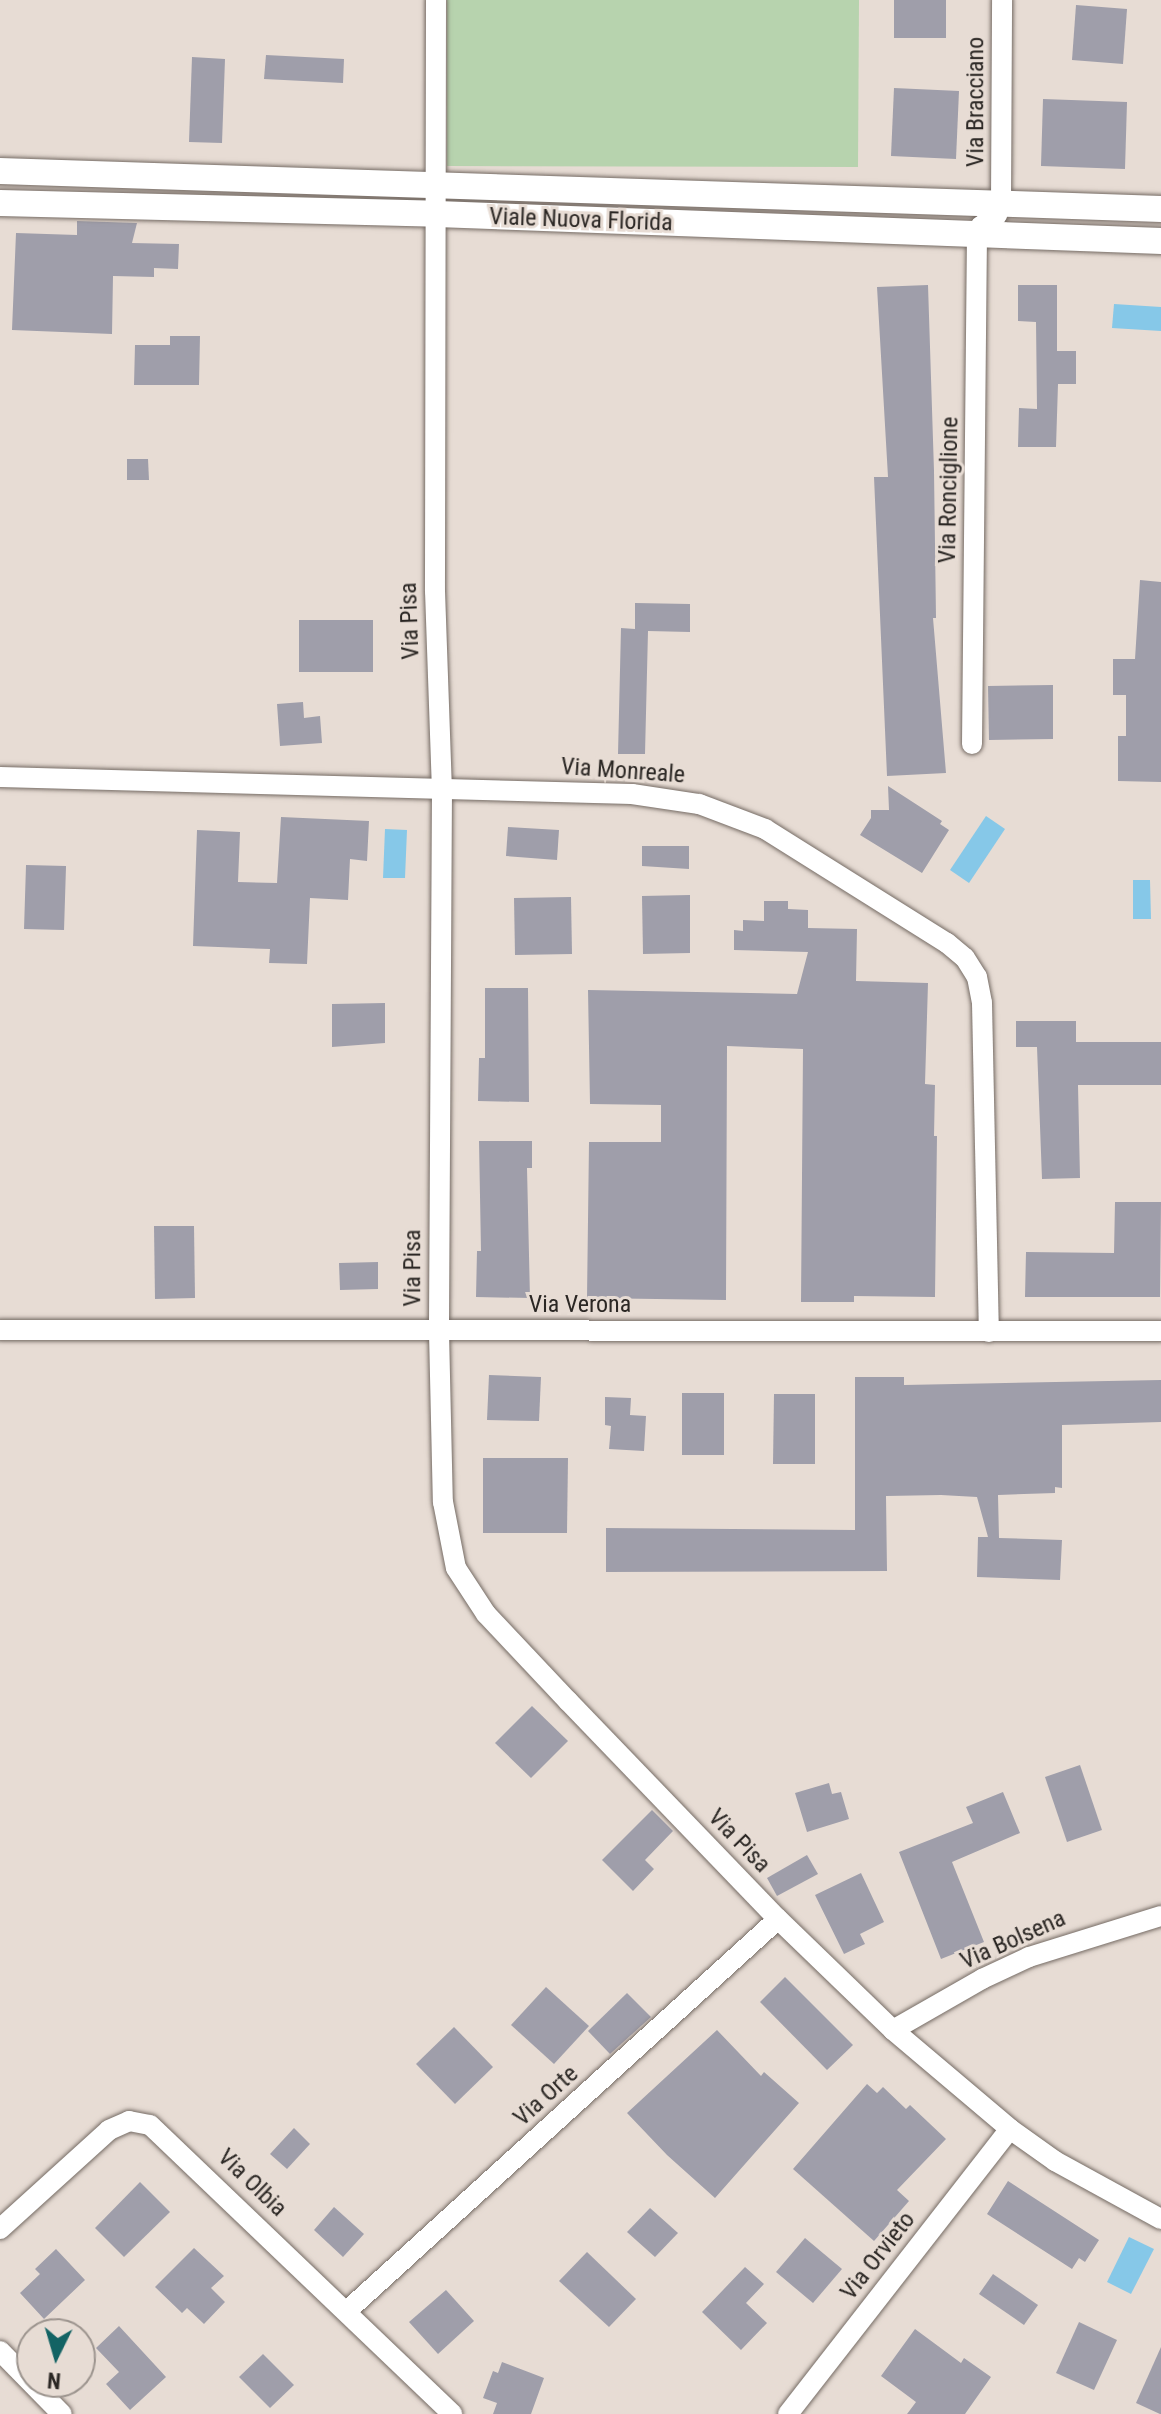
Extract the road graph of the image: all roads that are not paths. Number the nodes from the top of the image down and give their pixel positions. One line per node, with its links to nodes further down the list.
1 (436, 0): 4 (street, Via Pisa)
2 (1002, 0): 7 (street, Via Bracciano)
3 (0, 171): 4 (street, Viale Nuova Florida)
4 (437, 186): 5 (street, Viale Nuova Florida); 9 (street, Via Pisa)
5 (788, 197): 7 (street, Viale Nuova Florida); 10 (street)
6 (0, 203): 9 (street, Viale Nuova Florida)
7 (1001, 204): 8 (street, Viale Nuova Florida); 11 (street)
8 (1161, 209)
9 (437, 214): 10 (street, Viale Nuova Florida); 15 (street, Via Pisa)
10 (788, 228): 11 (street, Viale Nuova Florida)
11 (977, 235): 12 (street, Viale Nuova Florida); 13 (street, Via Ronciglione)
12 (1161, 241)
13 (972, 744)
14 (0, 777): 15 (street, Via Monreale)
15 (442, 788): 18 (street, Via Pisa); 19 (street, Via Monreale)
16 (0, 1330): 18 (street, Via Verona)
17 (1161, 1331): 19 (street, Via Verona)
18 (439, 1332): 19 (street, Via Verona); 21 (street, Via Pisa)
19 (989, 1332)
20 (1161, 1916): 22 (street, Via Bolsena)
21 (778, 1919): 22 (street, Via Pisa); 26 (street, Via Orte)
22 (893, 2030): 23 (street, Via Pisa)
23 (1010, 2129): 24 (street, Via Pisa); 30 (street, Via Orvieto)
24 (1161, 2219)
25 (0, 2229): 26 (street, Via Olbia)
26 (348, 2310): 29 (street, Via Olbia)
27 (0, 2351): 28 (street)
28 (62, 2414)
29 (452, 2414)
30 (788, 2414)

